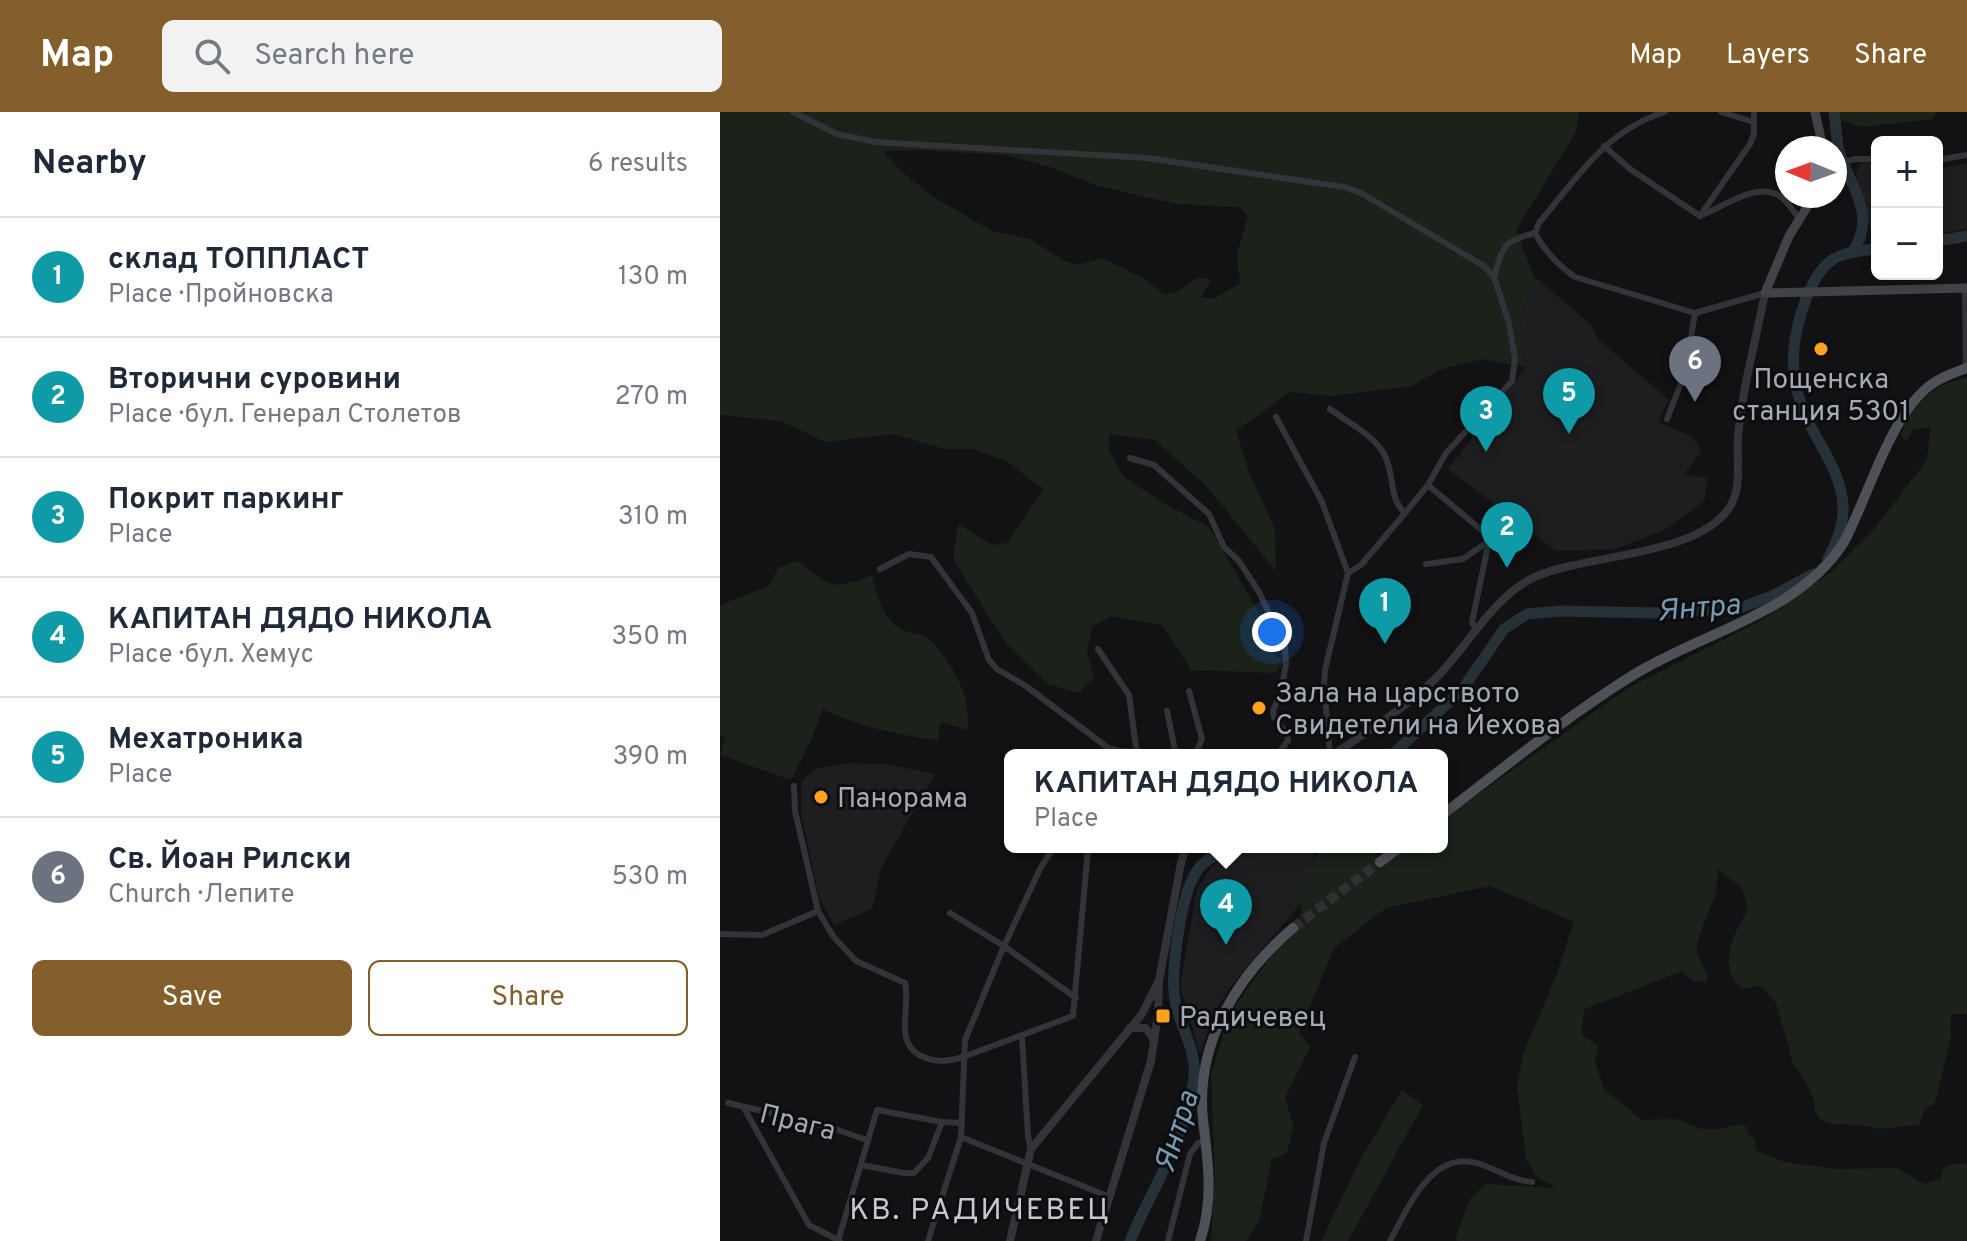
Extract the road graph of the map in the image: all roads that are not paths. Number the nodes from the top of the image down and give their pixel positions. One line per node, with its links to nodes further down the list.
1 (793, 112): 19 (street)
2 (1635, 112): 8 (street)
3 (1665, 112): 8 (street)
4 (1721, 112): 7 (street)
5 (1754, 112): 7 (street)
6 (1815, 112): 9 (main road)
7 (1754, 122): 16 (street)
8 (1635, 123): 10 (street)
9 (1820, 136)
10 (1604, 146): 16 (street); 18 (street)
11 (1967, 155): 13 (street)
12 (1871, 159): 14 (street)
13 (1943, 159)
14 (1847, 161)
15 (1806, 208): 17 (main road)
16 (1700, 216): 17 (street)
17 (1799, 218): 21 (main road)
18 (1535, 233): 19 (street); 22 (street)
19 (1494, 277): 29 (street)
20 (1966, 288): 21 (main road); 23 (street)
21 (1765, 293): 22 (street); 35 (street)
22 (1695, 313): 27 (street)
23 (1966, 359): 24 (street)
24 (1967, 368): 47 (main road)
25 (1330, 409): 30 (street)
26 (1276, 417): 34 (street)
27 (1667, 419)
28 (1130, 458): 43 (street)
29 (1428, 485): 30 (street); 31 (street)
30 (1405, 513): 34 (street)
31 (1489, 541): 32 (street); 35 (street)
32 (1426, 564)
33 (880, 569): 39 (street)
34 (1348, 573): 44 (street)
35 (1477, 631): 45 (street)
36 (1098, 649): 40 (street)
37 (1189, 691): 42 (street)
38 (1167, 711): 41 (street)
39 (1112, 749)
40 (1136, 749)
41 (1175, 749)
42 (1198, 749)
43 (1282, 749)
44 (1331, 749)
45 (1340, 749)
46 (794, 786): 53 (street)
47 (1448, 811)
48 (1050, 853): 57 (street)
49 (1088, 853): 59 (street)
50 (1184, 853): 58 (street)
51 (1392, 853): 52 (main road)
52 (1380, 862)
53 (818, 911): 56 (street); 63 (street)
54 (950, 913): 57 (street)
55 (1293, 928): 71 (main road)
56 (720, 934)
57 (1004, 946): 59 (street); 63 (street)
58 (1159, 981): 60 (street); 62 (street)
59 (1076, 998): 61 (street)
60 (1130, 1028): 62 (street); 72 (street)
61 (1022, 1037): 63 (street); 72 (street)
62 (1155, 1040): 76 (street)
63 (963, 1057): 68 (street)
64 (1355, 1057): 83 (street)
65 (728, 1103): 66 (street, Прага)
66 (744, 1108): 70 (street, Прага); 77 (street)
67 (942, 1122): 68 (street); 70 (street); 74 (street, Прага)
68 (962, 1123): 69 (street)
69 (961, 1137): 73 (street); 78 (street)
70 (867, 1140): 74 (street)
71 (1206, 1141): 81 (street); 82 (main road)
72 (1031, 1149): 73 (street)
73 (1027, 1163): 76 (street); 79 (street)
74 (861, 1165): 77 (street)
75 (1532, 1182): 84 (street)
76 (1110, 1197): 80 (street)
77 (839, 1241)
78 (928, 1241)
79 (1010, 1241)
80 (1096, 1241)
81 (1168, 1241)
82 (1200, 1241)
83 (1306, 1241)
84 (1390, 1241)

